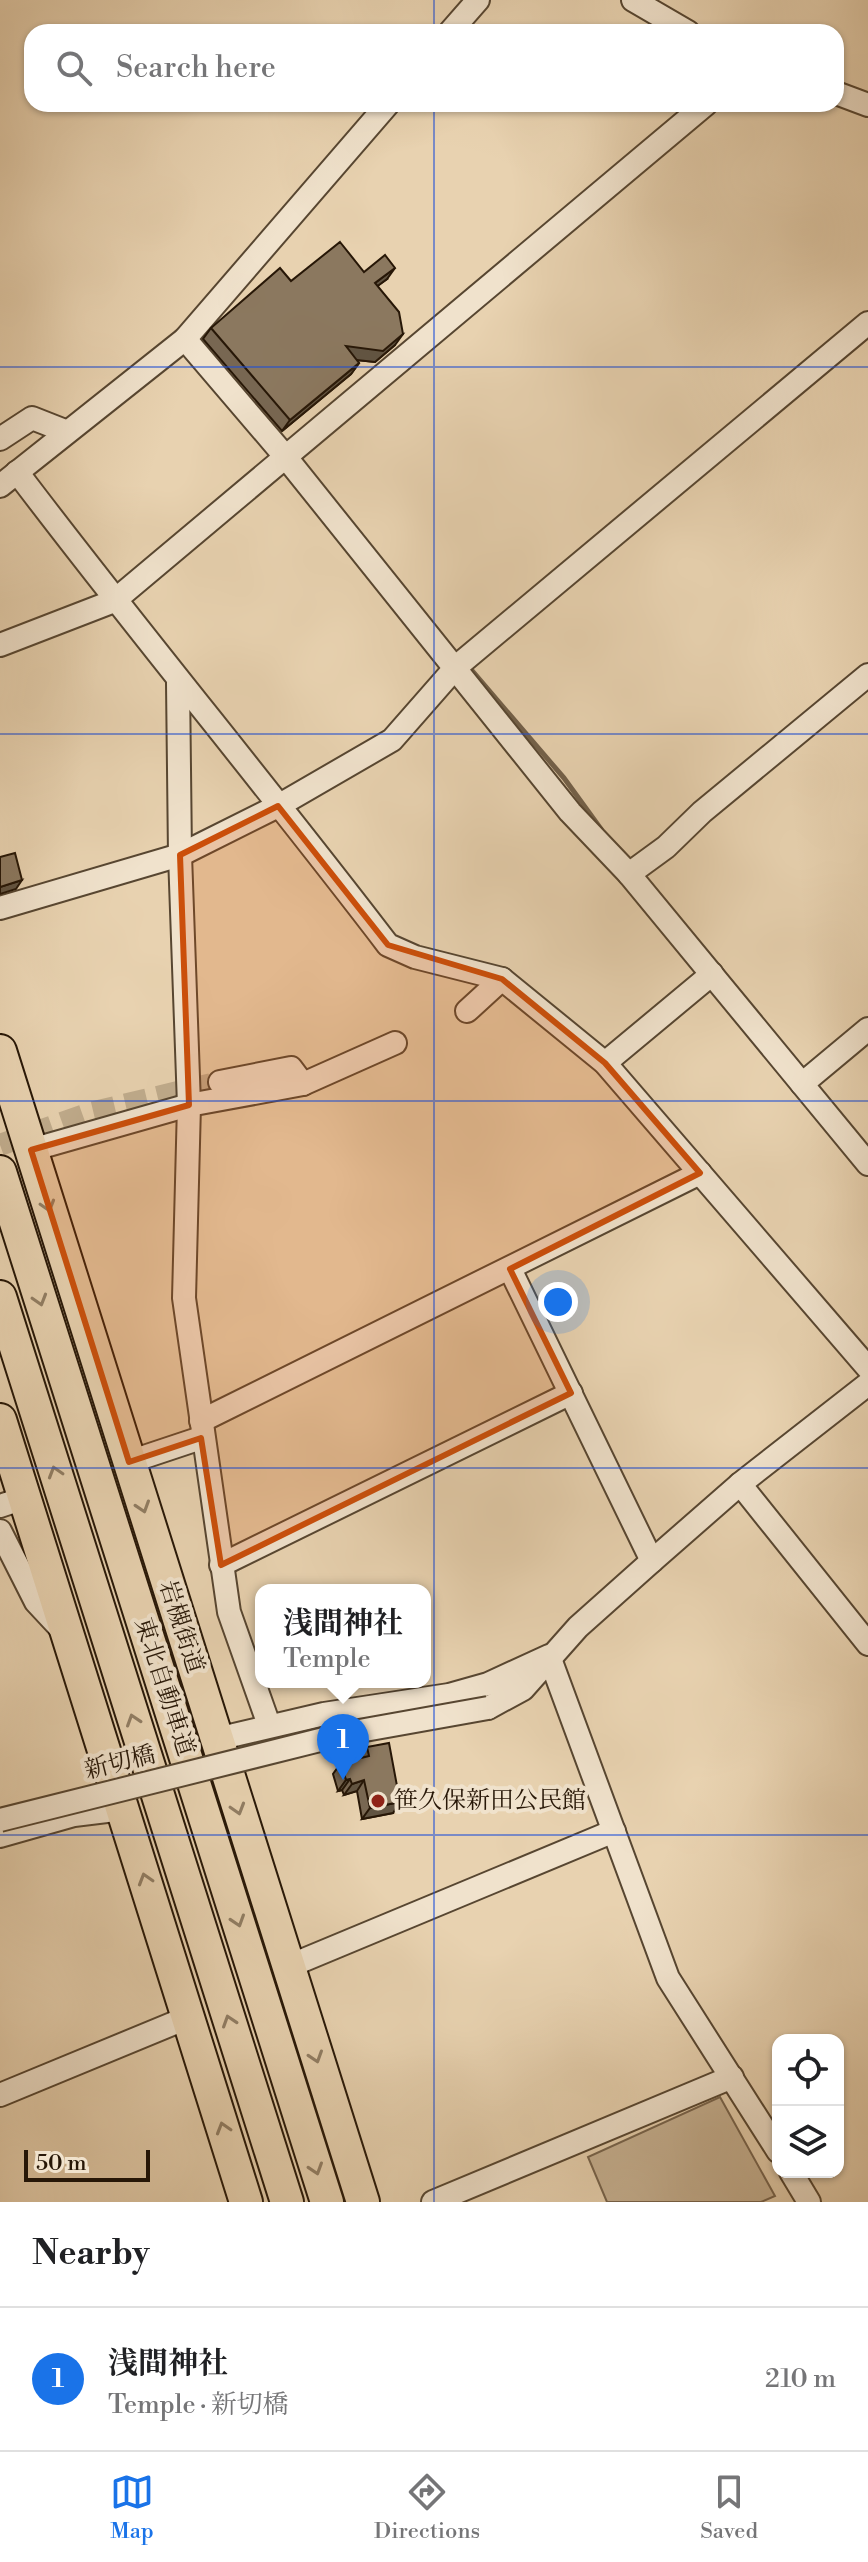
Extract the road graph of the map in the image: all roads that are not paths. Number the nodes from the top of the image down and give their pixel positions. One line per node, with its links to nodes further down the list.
1 (478, 0): 3 (street)
2 (633, 0): 4 (street)
3 (457, 24)
4 (674, 24)
5 (844, 96): 6 (street)
6 (868, 105)
7 (381, 112): 10 (street)
8 (696, 112): 13 (street)
9 (868, 323): 17 (street)
10 (185, 339): 11 (street); 13 (street)
11 (65, 431): 12 (street); 14 (street)
12 (0, 439)
13 (284, 455): 15 (street); 17 (street)
14 (8, 479): 15 (street)
15 (114, 601): 16 (street); 19 (street)
16 (0, 645)
17 (456, 667): 20 (street); 22 (street)
18 (868, 675): 22 (street)
19 (178, 683): 20 (street); 21 (street)
20 (278, 806): 21 (street); 25 (street)
21 (180, 855): 23 (street); 34 (street)
22 (629, 874): 24 (street)
23 (0, 908)
24 (712, 974): 30 (street); 33 (street)
25 (502, 979): 26 (street); 30 (street)
26 (467, 1011)
27 (868, 1029): 33 (street)
28 (395, 1043): 32 (street)
29 (0, 1051): 35 (highway, 岩槻街道)
30 (605, 1063): 38 (street)
31 (220, 1082): 32 (street)
32 (303, 1084): 34 (street)
33 (802, 1084): 36 (street)
34 (189, 1105): 35 (street); 45 (street)
35 (31, 1150): 46 (highway, 岩槻街道, one-way to 46)
36 (868, 1164)
37 (0, 1172): 71 (highway, 東北自動車道, one-way to 71)
38 (700, 1173): 39 (street); 41 (street)
39 (510, 1269): 43 (street); 45 (street)
40 (0, 1297): 70 (highway, 東北自動車道, one-way to 40)
41 (868, 1368)
42 (868, 1384): 47 (street)
43 (571, 1393): 50 (street); 51 (street)
44 (0, 1420): 48 (highway)
45 (201, 1429): 46 (street); 51 (street)
46 (129, 1462): 58 (highway, 岩槻街道, one-way to 58)
47 (740, 1484): 50 (street); 53 (street)
48 (12, 1502): 52 (highway)
49 (0, 1531): 52 (street)
50 (652, 1561): 54 (street)
51 (221, 1565): 55 (street)
52 (69, 1637): 59 (highway)
53 (868, 1644)
54 (549, 1656): 57 (street); 60 (street, 新切橋, bridge); 61 (street)
55 (255, 1685)
56 (256, 1688): 57 (street)
57 (269, 1725): 58 (street)
58 (217, 1739): 63 (highway, 岩槻街道, one-way to 63)
59 (123, 1809): 62 (street); 64 (highway, one-way to 59)
60 (0, 1820)
61 (614, 1831): 63 (street); 65 (street)
62 (0, 1836)
63 (287, 1967): 72 (highway, 岩槻街道, one-way to 72)
64 (189, 2017): 66 (street); 69 (highway, one-way to 64)
65 (732, 2077): 67 (street); 73 (street)
66 (0, 2095)
67 (772, 2141)
68 (795, 2178): 74 (street)
69 (246, 2202)
70 (287, 2202)
71 (327, 2202)
72 (363, 2202)
73 (433, 2202)
74 (809, 2202)

